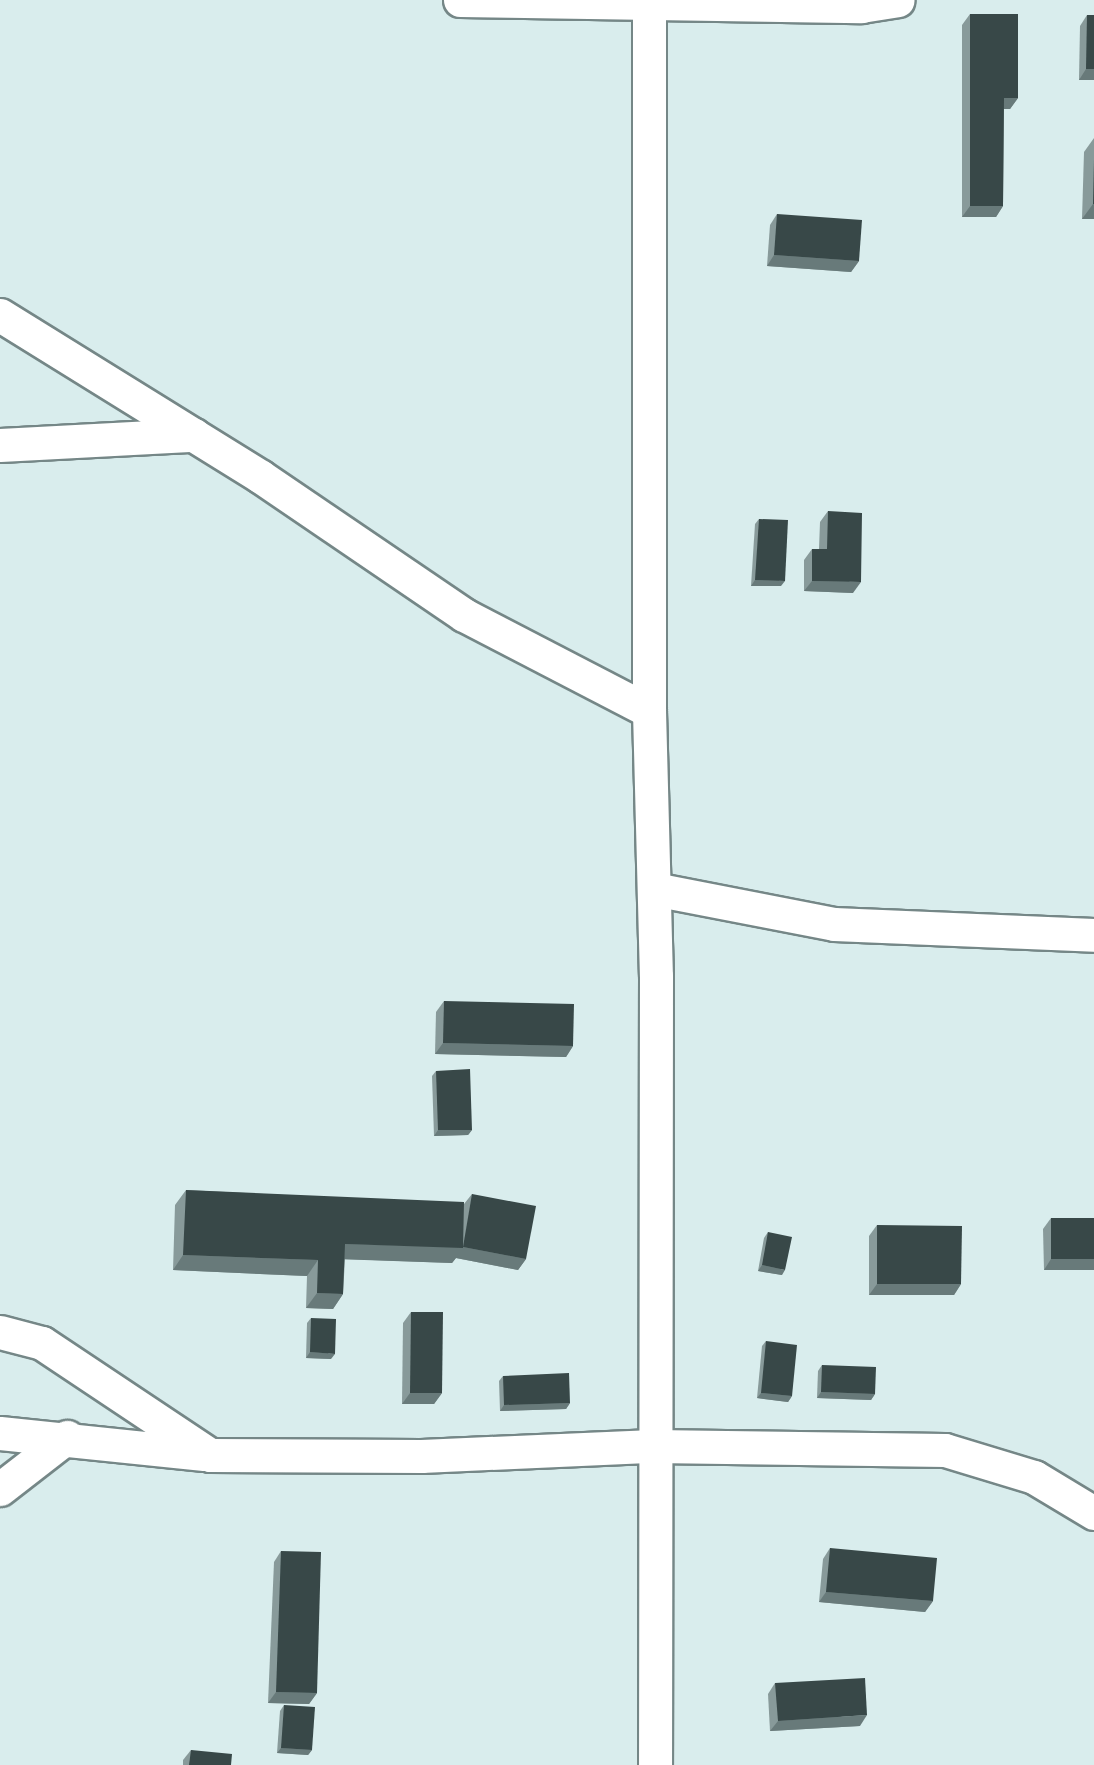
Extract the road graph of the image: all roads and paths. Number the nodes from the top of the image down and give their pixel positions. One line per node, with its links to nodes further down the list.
1 (460, 0): 3 (street)
2 (898, 0): 3 (street)
3 (649, 2): 7 (street)
4 (0, 315): 5 (street)
5 (194, 435): 6 (street); 7 (street)
6 (0, 445)
7 (649, 711): 8 (street)
8 (654, 889): 9 (street); 13 (street)
9 (1094, 935)
10 (0, 1332): 14 (street)
11 (0, 1432): 12 (street)
12 (67, 1437): 14 (street); 15 (street)
13 (653, 1446): 14 (street); 16 (street); 17 (street)
14 (210, 1455)
15 (0, 1489)
16 (1094, 1513)
17 (655, 1765)

